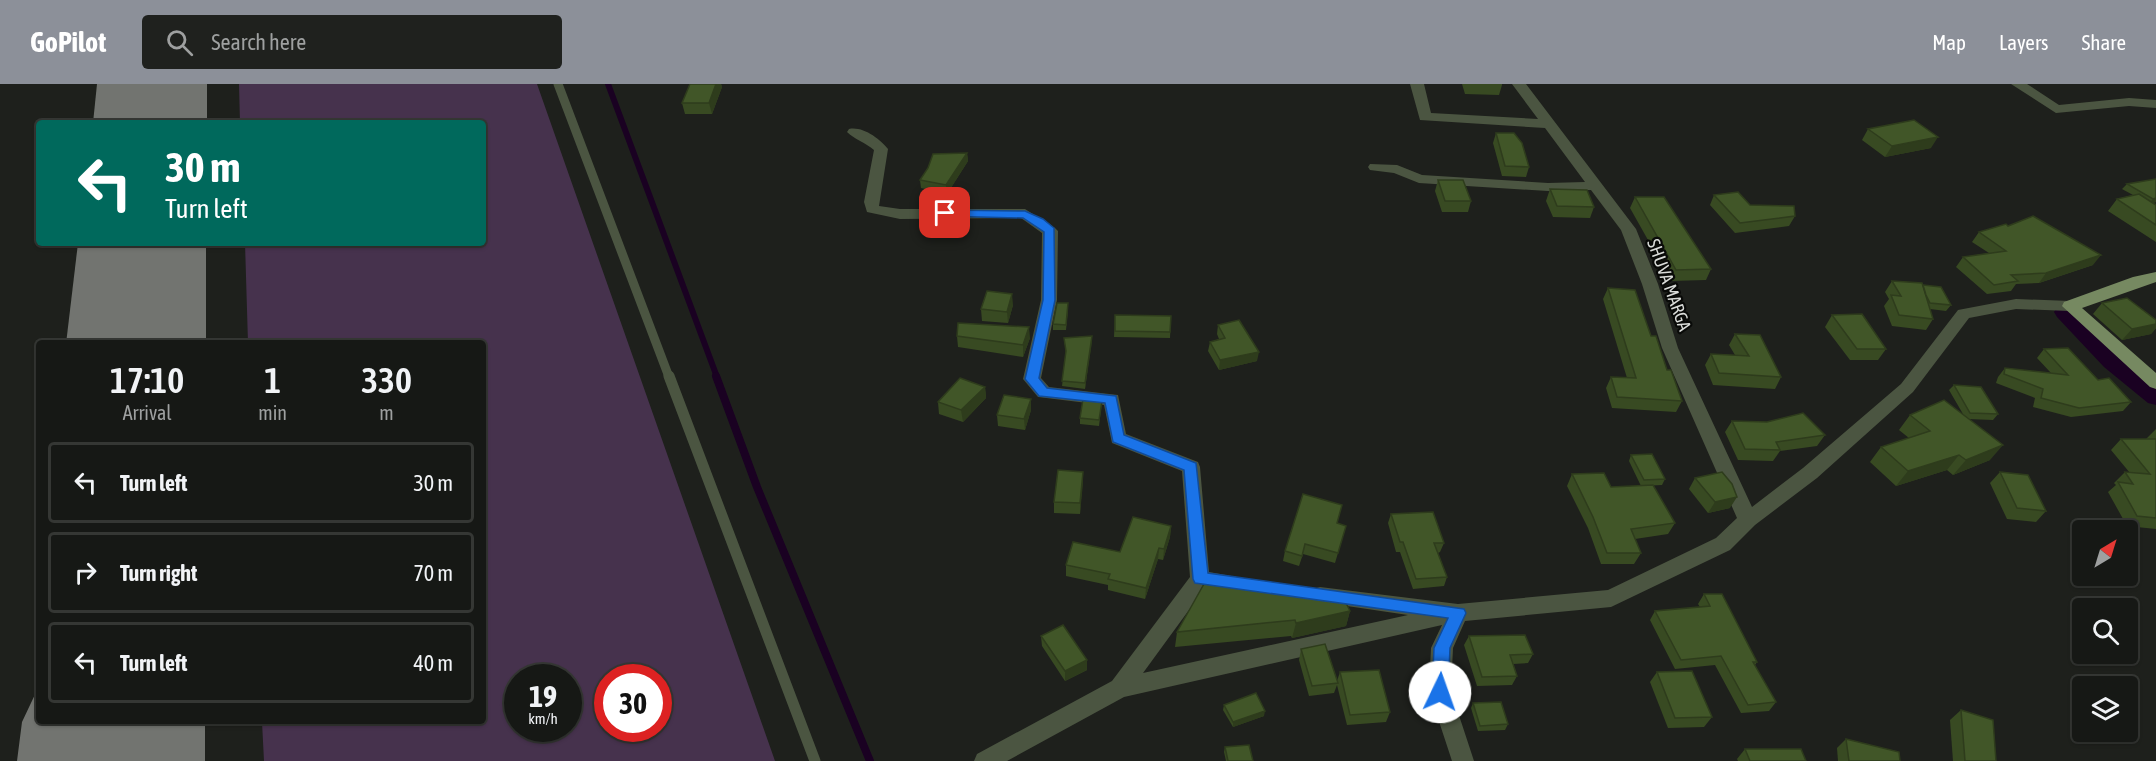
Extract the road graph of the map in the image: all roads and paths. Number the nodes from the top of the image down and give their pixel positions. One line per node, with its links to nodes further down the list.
1 (558, 84): 19 (lane)
2 (1418, 84): 6 (street)
3 (1519, 84): 6 (street, SHUVA MARGA)
4 (2018, 84): 5 (street)
5 (2156, 104)
6 (1550, 124): 9 (street, SHUVA MARGA)
7 (854, 132): 14 (street)
8 (1375, 167): 9 (street)
9 (1594, 186): 13 (street, SHUVA MARGA)
10 (2156, 278): 11 (main road)
11 (2070, 306): 12 (main road); 13 (street)
12 (2156, 383)
13 (1748, 520): 17 (street)
14 (1200, 579): 15 (street); 18 (street)
15 (1247, 585)
16 (1306, 593): 17 (street)
17 (1458, 613): 18 (street); 21 (street)
18 (1120, 688): 20 (street)
19 (815, 761)
20 (985, 761)
21 (1463, 761)

